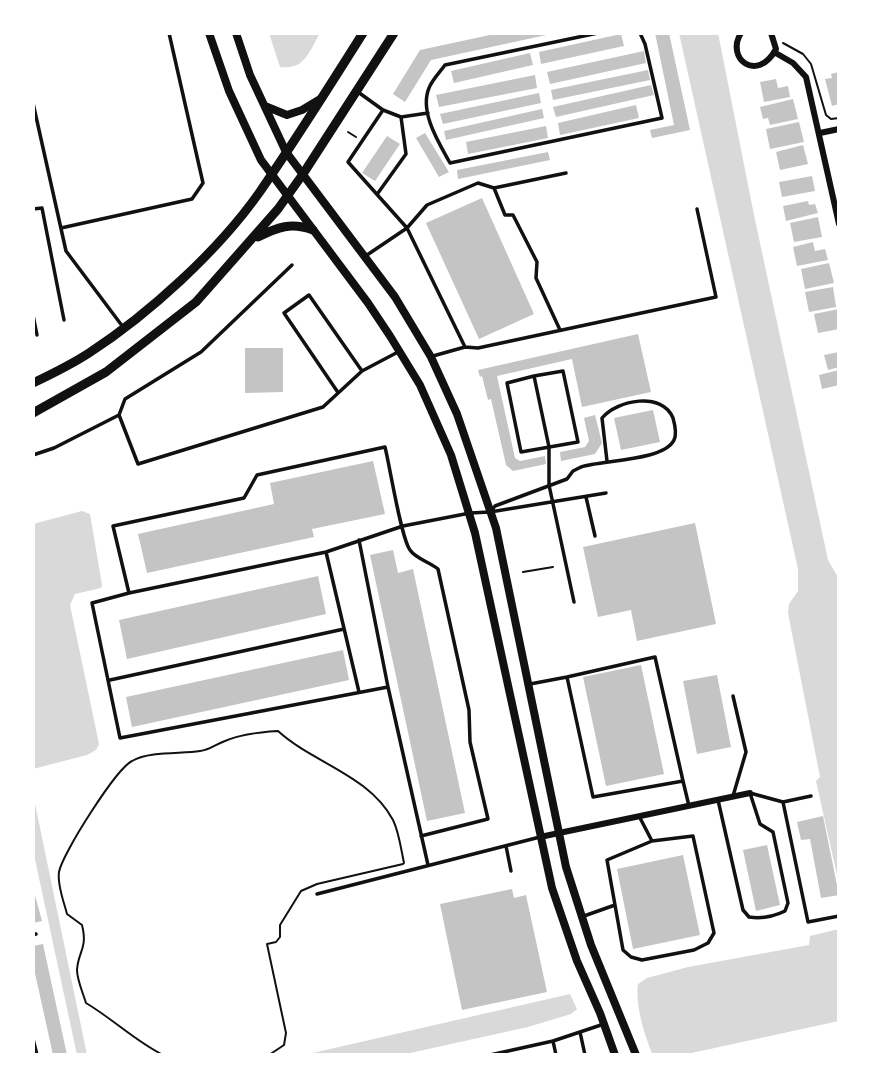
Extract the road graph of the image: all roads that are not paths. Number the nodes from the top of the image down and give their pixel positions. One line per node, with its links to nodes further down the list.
1 (169, 33): 30 (lane)
2 (209, 33): 22 (street)
3 (236, 33): 14 (street)
4 (363, 33): 12 (main road)
5 (394, 33): 11 (main road)
6 (598, 33): 16 (lane)
7 (640, 33): 16 (lane)
8 (741, 33): 10 (street)
9 (771, 33): 10 (street)
10 (774, 52): 19 (street)
11 (356, 91): 15 (lane); 23 (main road)
12 (322, 98): 14 (street); 20 (main road)
13 (33, 103): 30 (lane)
14 (263, 104): 20 (street)
15 (383, 110): 17 (lane); 25 (lane)
16 (428, 113): 17 (lane)
17 (401, 117): 25 (lane)
18 (839, 129): 19 (street)
19 (820, 133): 29 (street)
20 (286, 152): 22 (main road); 23 (street)
21 (565, 173): 24 (lane)
22 (271, 174): 26 (street); 38 (main road)
23 (303, 174): 26 (main road); 34 (street)
24 (494, 188): 31 (lane); 39 (lane)
25 (378, 194): 31 (lane)
26 (288, 195): 32 (street); 33 (main road)
27 (33, 209): 37 (lane)
28 (697, 209): 39 (lane)
29 (839, 224)
30 (61, 228): 38 (lane)
31 (407, 228): 34 (lane); 41 (lane)
32 (313, 230): 33 (main road); 42 (street)
33 (253, 240): 48 (main road)
34 (365, 256): 43 (street)
35 (292, 265): 49 (lane)
36 (33, 315): 40 (lane)
37 (64, 320)
38 (123, 327): 46 (main road)
39 (560, 330): 41 (lane)
40 (37, 335)
41 (465, 347): 43 (lane)
42 (400, 351): 44 (lane); 58 (street)
43 (430, 357): 57 (street)
44 (362, 370): 47 (lane); 47 (lane)
45 (534, 376): 50 (lane); 50 (lane); 50 (lane)
46 (33, 383)
47 (337, 391): 49 (lane)
48 (33, 413)
49 (119, 415): 51 (lane)
50 (550, 446): 53 (lane)
51 (33, 455)
52 (607, 461): 52 (lane); 53 (lane)
53 (549, 485): 56 (lane); 57 (lane)
54 (607, 493): 55 (lane)
55 (586, 497): 56 (lane); 60 (lane)
56 (553, 501): 57 (lane); 64 (lane)
57 (491, 512): 58 (lane); 68 (street)
58 (470, 513): 59 (lane); 82 (street)
59 (403, 526): 61 (lane); 63 (lane); 81 (lane)
60 (595, 536)
61 (359, 540): 62 (lane); 69 (lane)
62 (327, 552): 63 (lane); 65 (lane)
63 (129, 593): 67 (lane)
64 (574, 602)
65 (344, 629): 67 (lane); 70 (lane)
66 (568, 677): 68 (lane); 72 (lane); 72 (lane)
67 (109, 680): 70 (lane)
68 (528, 684): 80 (street)
69 (388, 687): 70 (lane); 81 (lane)
70 (359, 692)
71 (733, 696): 75 (lane)
72 (683, 781): 78 (lane)
73 (750, 793): 75 (street); 76 (lane); 77 (lane)
74 (811, 796): 77 (lane)
75 (733, 797): 76 (street)
76 (718, 800): 78 (street)
77 (783, 802): 89 (lane)
78 (689, 806): 79 (street)
79 (639, 816): 80 (street); 83 (lane)
80 (559, 833): 82 (street); 90 (street)
81 (421, 836): 85 (lane)
82 (540, 837): 84 (lane); 91 (street)
83 (652, 841): 88 (lane); 88 (lane)
84 (506, 846): 85 (lane); 86 (lane)
85 (428, 865): 87 (lane)
86 (511, 871)
87 (317, 894)
88 (615, 905): 90 (lane)
89 (839, 916)
90 (581, 917): 100 (street)
91 (604, 1024): 92 (lane); 99 (street)
92 (580, 1032): 94 (lane); 98 (lane)
93 (33, 1039): 95 (lane)
94 (553, 1041): 96 (lane); 97 (lane)
95 (37, 1055)
96 (490, 1055)
97 (556, 1055)
98 (585, 1055)
99 (615, 1055)
100 (636, 1055)

